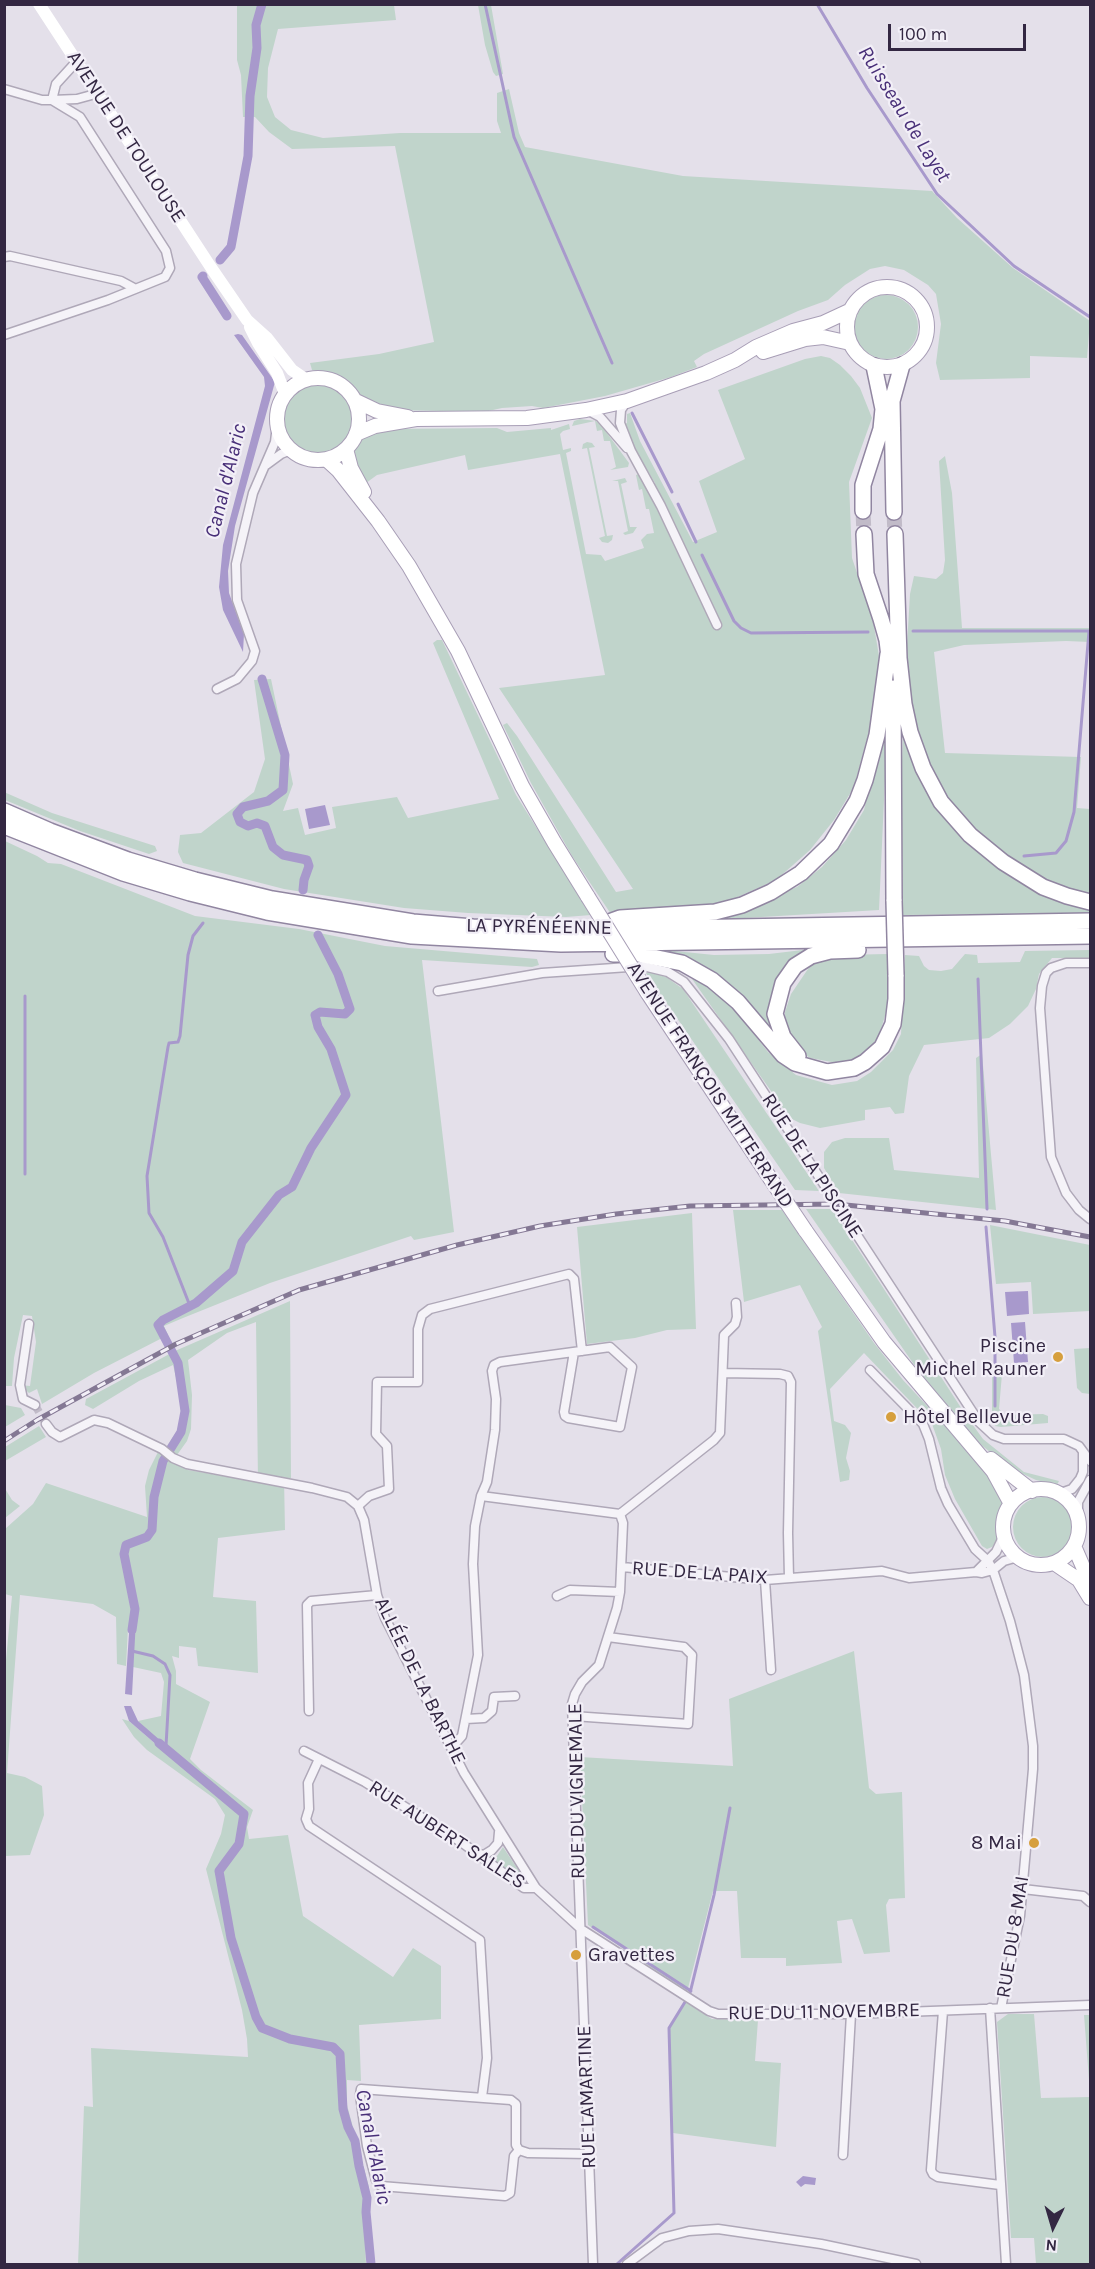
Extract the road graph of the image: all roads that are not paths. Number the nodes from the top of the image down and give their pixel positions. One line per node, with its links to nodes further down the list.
1 (39, 4): 2 (main road, AVENUE DE TOULOUSE)
2 (77, 61): 4 (main road, AVENUE DE TOULOUSE); 5 (street)
3 (4, 89): 5 (street)
4 (99, 93): 5 (street); 9 (main road, AVENUE DE TOULOUSE)
5 (52, 100): 7 (street)
6 (4, 257): 7 (street)
7 (134, 288): 10 (street)
8 (851, 309): 11 (main road); 12 (main road); 13 (main road)
9 (247, 320): 15 (main road); 16 (main road)
10 (4, 334)
11 (849, 343): 12 (main road); 14 (main road)
12 (735, 360): 18 (main road)
13 (902, 365): 14 (main road); 29 (highway)
14 (874, 366): 28 (highway)
15 (305, 379): 16 (main road); 17 (main road)
16 (285, 394): 21 (main road)
17 (356, 401): 20 (main road); 22 (main road)
18 (627, 401): 19 (main road); 25 (street)
19 (586, 410): 20 (main road); 25 (street)
20 (416, 419): 22 (main road)
21 (277, 425): 24 (main road); 27 (street)
22 (356, 434): 23 (main road)
23 (346, 449): 26 (main road); 30 (main road, AVENUE FRANÇOIS MITTERRAND)
24 (291, 450): 26 (main road); 27 (street)
25 (631, 451): 33 (street)
26 (326, 459): 30 (main road, AVENUE FRANÇOIS MITTERRAND)
27 (264, 468): 35 (street)
28 (863, 511)
29 (894, 512)
30 (378, 521): 55 (main road, AVENUE FRANÇOIS MITTERRAND, bridge)
31 (864, 534): 34 (highway)
32 (895, 534): 34 (highway)
33 (717, 625)
34 (893, 656): 38 (highway); 40 (highway); 46 (highway, bridge)
35 (217, 688)
36 (4, 811): 40 (highway, LA PYRÉNÉENNE)
37 (4, 826): 43 (highway, LA PYRÉNÉENNE)
38 (1090, 902)
39 (1090, 921): 40 (highway, LA PYRÉNÉENNE)
40 (587, 929)
41 (1090, 936): 42 (highway, LA PYRÉNÉENNE)
42 (924, 939): 43 (highway, LA PYRÉNÉENNE); 46 (highway)
43 (561, 944): 46 (highway)
44 (1090, 963): 47 (street)
45 (438, 991): 57 (street, RUE DE LA PISCINE)
46 (818, 1070)
47 (1090, 1219)
48 (736, 1303): 52 (street)
49 (29, 1324): 53 (street)
50 (578, 1352): 50 (street); 62 (street); 64 (street)
51 (870, 1371): 70 (street, RUE DU 8 MAI)
52 (723, 1373): 65 (street); 75 (street)
53 (35, 1405)
54 (46, 1424): 64 (street)
55 (968, 1441): 60 (main road, AVENUE FRANÇOIS MITTERRAND); 63 (main road, AVENUE FRANÇOIS MITTERRAND)
56 (1089, 1443): 57 (street)
57 (1081, 1449): 58 (street); 61 (street)
58 (1090, 1461)
59 (1090, 1480): 66 (street)
60 (1032, 1491): 61 (main road); 63 (main road)
61 (1058, 1494): 66 (main road)
62 (481, 1496): 65 (street); 87 (street)
63 (1011, 1504): 67 (main road)
64 (358, 1506): 79 (street, ALLÉE DE LA BARTHE)
65 (620, 1514): 72 (street, RUE DU VIGNEMALE)
66 (1078, 1518): 68 (main road)
67 (1004, 1535): 69 (main road); 70 (street)
68 (1074, 1546): 71 (main road); 77 (main road)
69 (1018, 1557): 71 (main road); 73 (street)
70 (988, 1561): 73 (street, RUE DU 8 MAI); 74 (street)
71 (1054, 1563): 81 (main road)
72 (622, 1567): 76 (street, RUE DE LA PAIX); 78 (street, RUE DU VIGNEMALE)
73 (993, 1570): 74 (street, RUE DE LA PAIX); 94 (street, RUE DU 8 MAI)
74 (976, 1572): 75 (street, RUE DE LA PAIX)
75 (789, 1578): 76 (street, RUE DE LA PAIX)
76 (765, 1580): 83 (street)
77 (1090, 1583)
78 (620, 1592): 80 (street); 82 (street, RUE DU VIGNEMALE)
79 (377, 1595): 85 (street); 88 (street, ALLÉE DE LA BARTHE)
80 (557, 1596)
81 (1090, 1598)
82 (608, 1637): 86 (street, RUE DU VIGNEMALE); 86 (street)
83 (771, 1670)
84 (514, 1696): 87 (street)
85 (309, 1711)
86 (573, 1716): 96 (street, RUE DU VIGNEMALE)
87 (466, 1719): 88 (street)
88 (452, 1747): 91 (street, ALLÉE DE LA BARTHE)
89 (304, 1751): 90 (street, RUE AUBERT SALLES)
90 (319, 1759): 92 (street, RUE AUBERT SALLES); 102 (street)
91 (499, 1832): 92 (street); 93 (street, ALLÉE DE LA BARTHE)
92 (476, 1853): 93 (street, RUE AUBERT SALLES)
93 (536, 1888): 96 (street, RUE AUBERT SALLES)
94 (1023, 1889): 95 (street); 99 (street, RUE DU 8 MAI)
95 (1090, 1902)
96 (581, 1929): 101 (street, RUE DU 11 NOVEMBRE); 104 (street, RUE LAMARTINE)
97 (1090, 2006): 99 (street, RUE DU 11 NOVEMBRE)
98 (990, 2008): 99 (street, RUE DU 11 NOVEMBRE); 100 (street, RUE DU 11 NOVEMBRE); 106 (street, RUE DU 8 MAI)
99 (1001, 2008)
100 (943, 2011): 101 (street, RUE DU 11 NOVEMBRE); 106 (street)
101 (851, 2014): 105 (street)
102 (482, 2097): 103 (street); 103 (street)
103 (519, 2150): 104 (street)
104 (589, 2154): 107 (street, RUE LAMARTINE)
105 (843, 2155)
106 (1000, 2185): 110 (street, RUE DU 8 MAI)
107 (593, 2265)
108 (627, 2265): 109 (street)
109 (916, 2265)
110 (1006, 2265)

